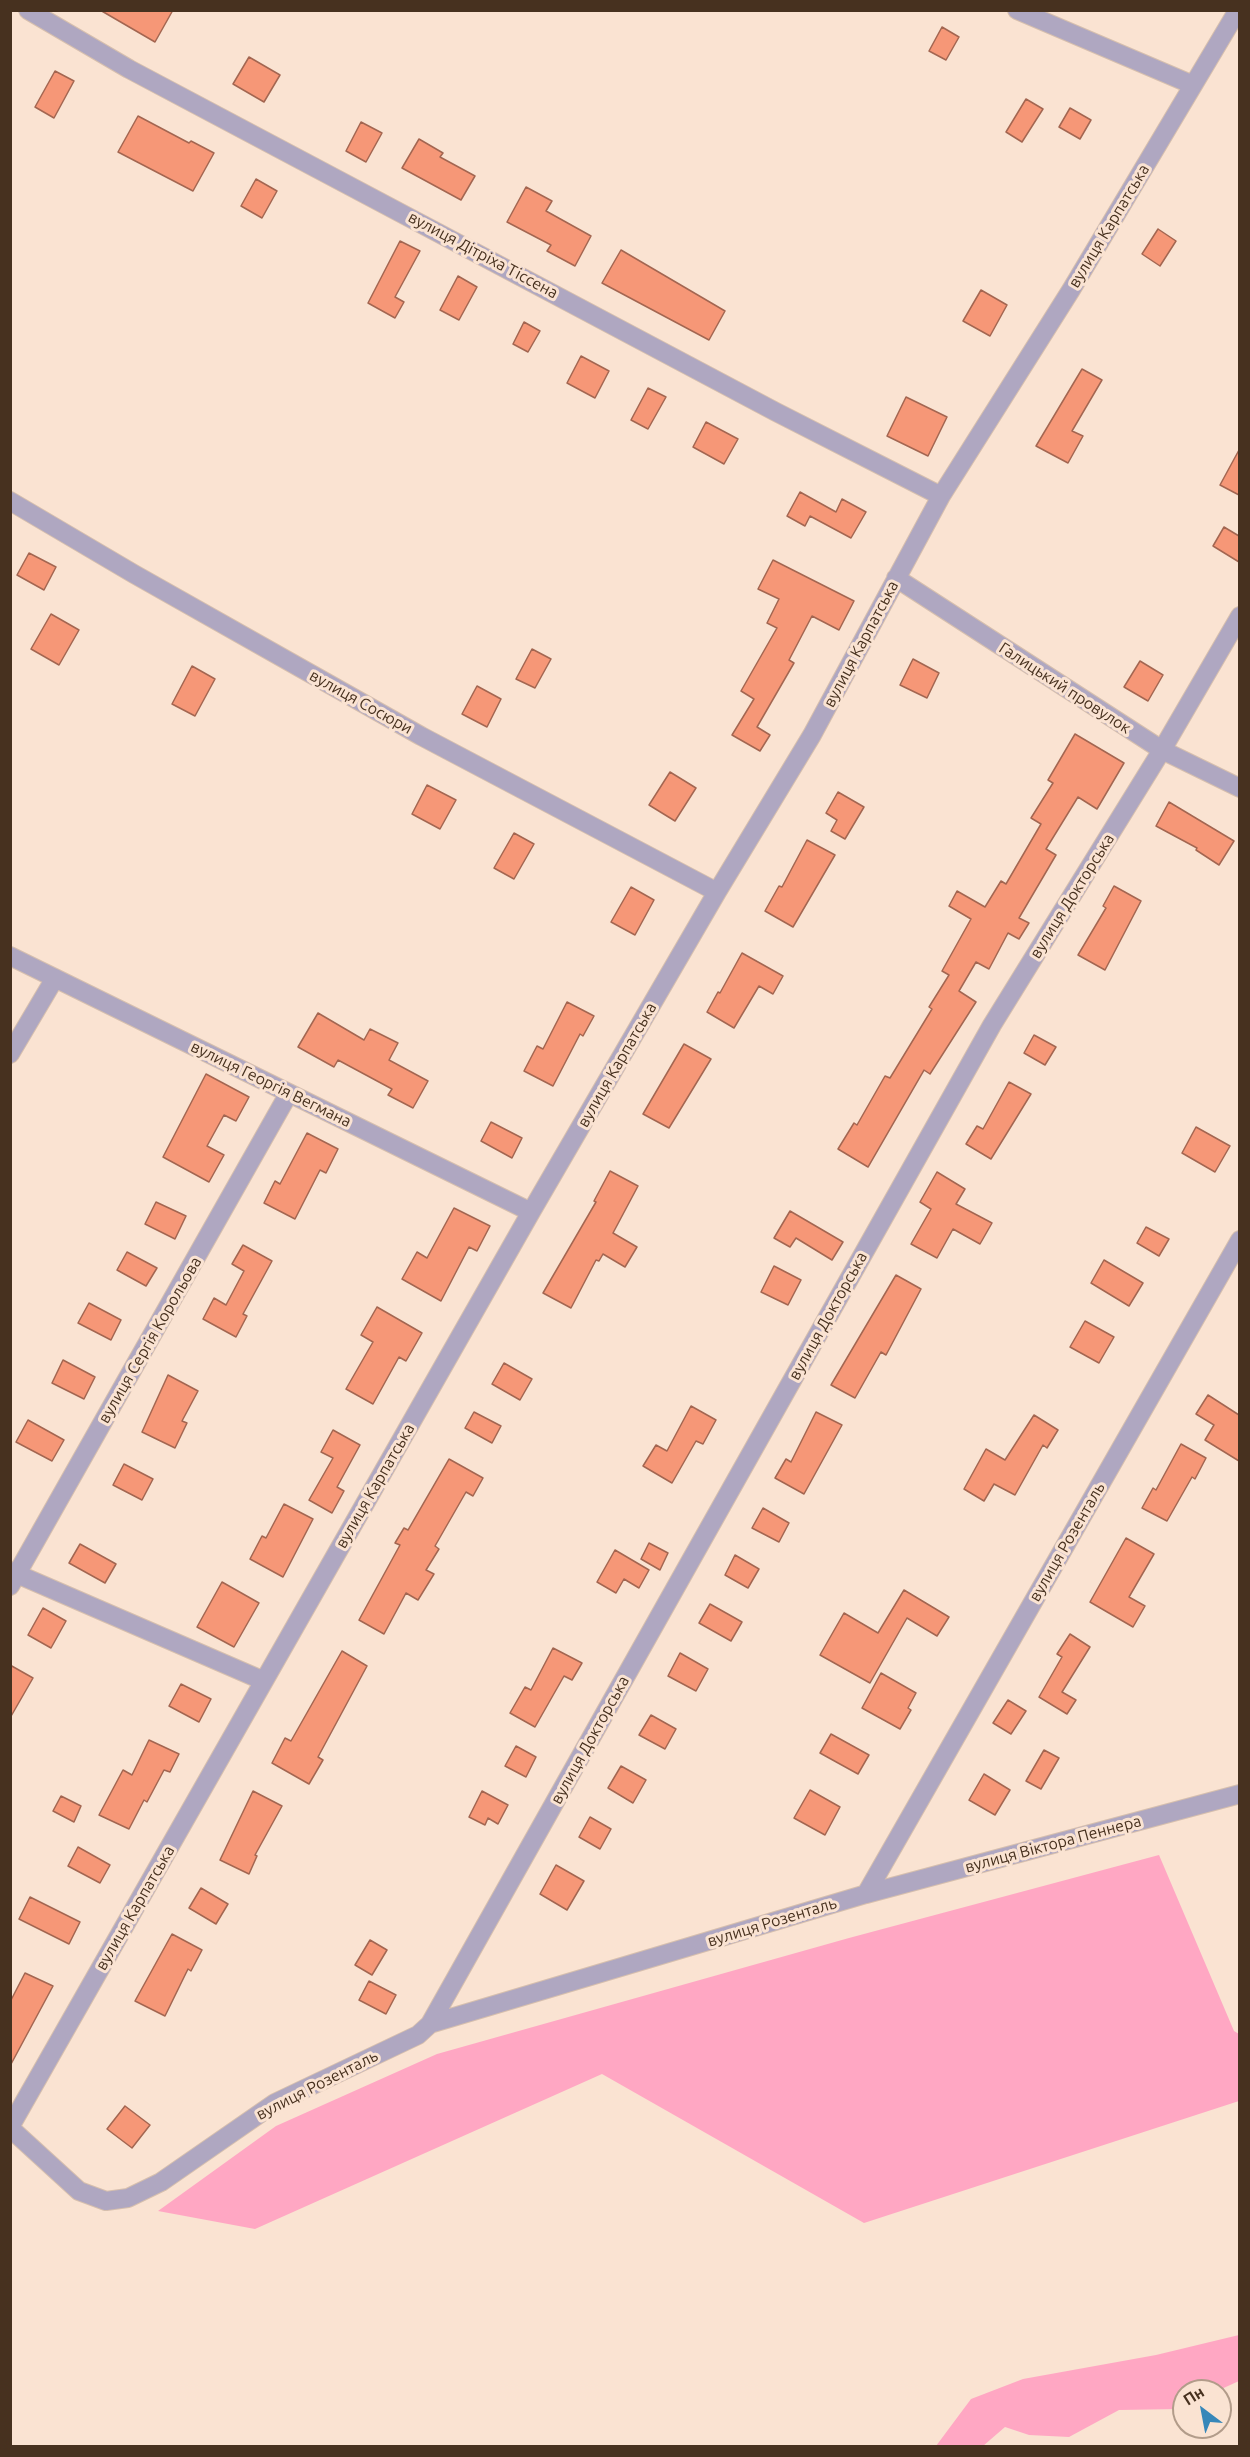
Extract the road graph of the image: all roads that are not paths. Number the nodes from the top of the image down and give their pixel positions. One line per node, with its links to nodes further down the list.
1 (28, 10): 5 (street, вулиця Дітріха Тіссена)
2 (1017, 10): 4 (street)
3 (1238, 10): 4 (street, вулиця Карпатська)
4 (1193, 85): 5 (street, вулиця Карпатська)
5 (941, 496): 7 (street, вулиця Карпатська)
6 (10, 501): 11 (street, вулиця Сосюри)
7 (896, 578): 9 (street, Галицький провулок); 11 (street, вулиця Карпатська)
8 (1239, 616): 9 (street, вулиця Докторська)
9 (1162, 750): 10 (street, Галицький провулок); 22 (street, вулиця Докторська)
10 (1239, 788)
11 (717, 892): 16 (street, вулиця Карпатська)
12 (10, 956): 13 (street, вулиця Георгія Вегмана)
13 (55, 978): 14 (street); 15 (street, вулиця Георгія Вегмана)
14 (10, 1054)
15 (290, 1093): 16 (street, вулиця Георгія Вегмана); 18 (street, вулиця Сергія Корольова)
16 (531, 1212): 19 (street, вулиця Карпатська)
17 (1239, 1240): 21 (street, вулиця Розенталь)
18 (13, 1577): 19 (street)
19 (264, 1681): 23 (street, вулиця Карпатська)
20 (1239, 1794): 21 (street, вулиця Віктора Пеннера)
21 (866, 1894): 22 (street, вулиця Розенталь)
22 (430, 2024): 23 (street, вулиця Розенталь)
23 (10, 2127)

